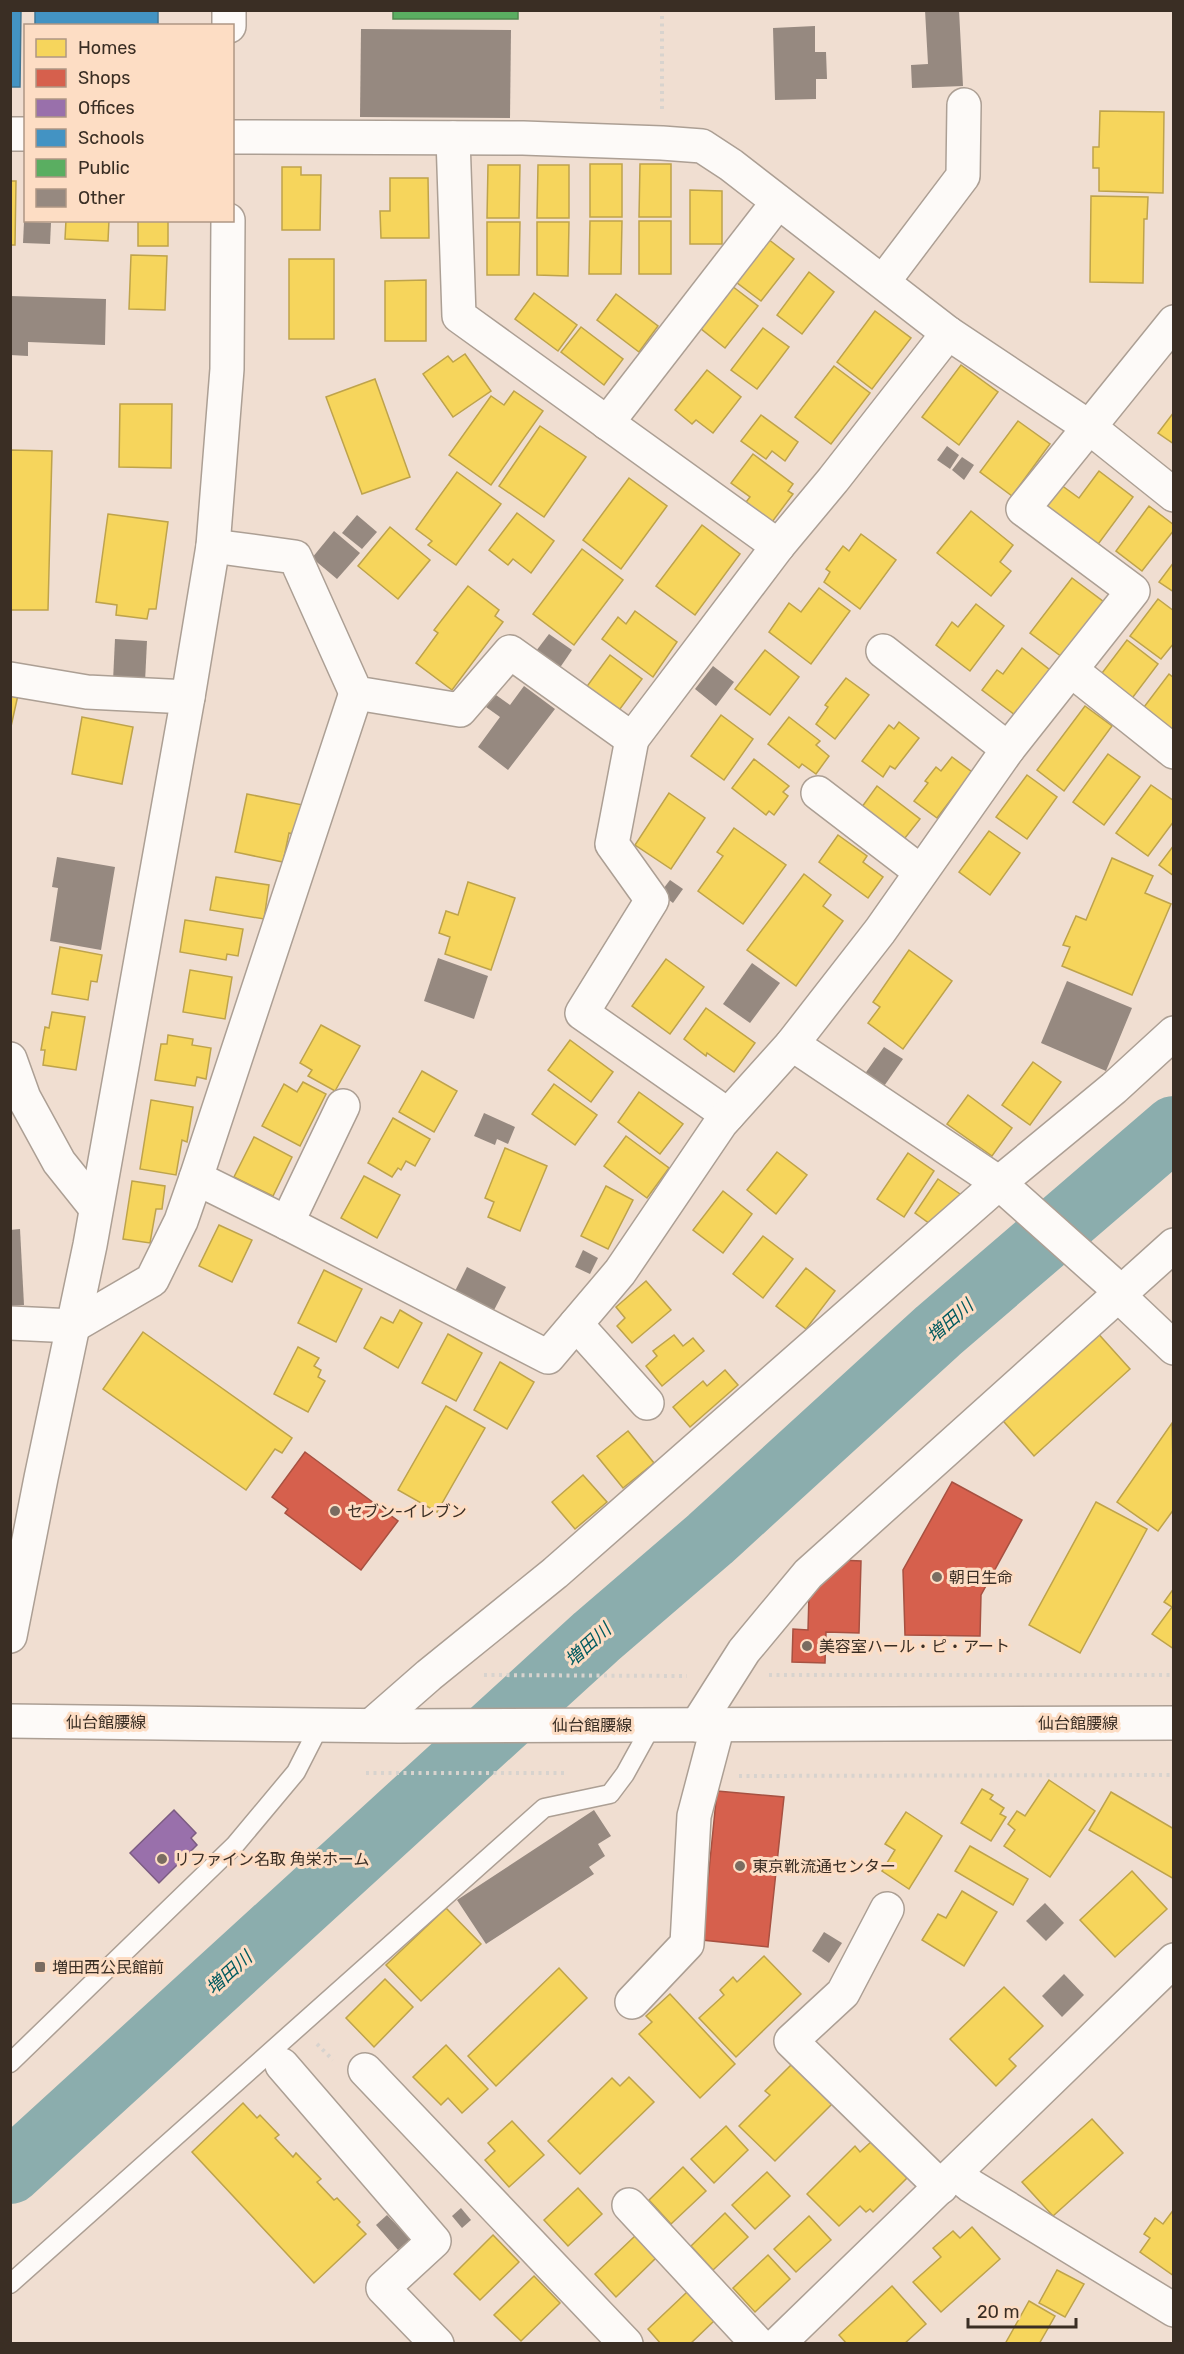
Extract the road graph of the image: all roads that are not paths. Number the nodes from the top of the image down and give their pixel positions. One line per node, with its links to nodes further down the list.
1 (964, 105): 6 (street)
2 (234, 137): 3 (street)
3 (453, 138): 4 (street); 9 (street)
4 (778, 202): 6 (street); 9 (street)
5 (228, 222): 12 (street)
6 (883, 282): 8 (street)
7 (1173, 322): 10 (street)
8 (948, 333): 10 (street); 13 (street)
9 (607, 423): 13 (street)
10 (1089, 427): 11 (street); 15 (street)
11 (1173, 495)
12 (213, 546): 17 (street); 18 (street)
13 (778, 546): 19 (street)
14 (883, 651): 20 (street)
15 (1071, 670): 20 (street); 21 (street)
16 (10, 680): 18 (street)
17 (356, 693): 19 (street); 29 (street)
18 (188, 697): 31 (street)
19 (632, 739): 28 (street)
20 (1008, 749): 23 (street)
21 (1173, 752)
22 (818, 793): 23 (street)
23 (921, 873): 25 (street)
24 (1173, 1033): 30 (street)
25 (792, 1044): 28 (street); 30 (street)
26 (11, 1061): 31 (street)
27 (343, 1106): 32 (street)
28 (728, 1115): 36 (street)
29 (196, 1178): 32 (street); 37 (street)
30 (999, 1183): 34 (street); 44 (street)
31 (95, 1207): 37 (street)
32 (287, 1223): 36 (street)
33 (1173, 1245): 34 (street)
34 (1114, 1289): 38 (street); 46 (street)
35 (10, 1323): 37 (street)
36 (576, 1324): 39 (street)
37 (73, 1326): 40 (street)
38 (1173, 1348)
39 (647, 1403)
40 (10, 1636)
41 (10, 1721): 43 (street, 仙台館腰線)
42 (1173, 1723): 46 (street, 仙台館腰線)
43 (320, 1725): 44 (street, 仙台館腰線); 50 (lane)
44 (386, 1725): 45 (street, 仙台館腰線)
45 (641, 1725): 46 (street, 仙台館腰線); 55 (lane)
46 (707, 1725): 49 (street)
47 (887, 1910): 53 (street)
48 (1173, 1960): 53 (street)
49 (632, 2002)
50 (10, 2063)
51 (282, 2065): 58 (street)
52 (365, 2070): 59 (street)
53 (957, 2181): 56 (street); 57 (street)
54 (629, 2205): 57 (street)
55 (10, 2284)
56 (1173, 2310)
57 (778, 2342)
58 (437, 2343)
59 (626, 2343)

